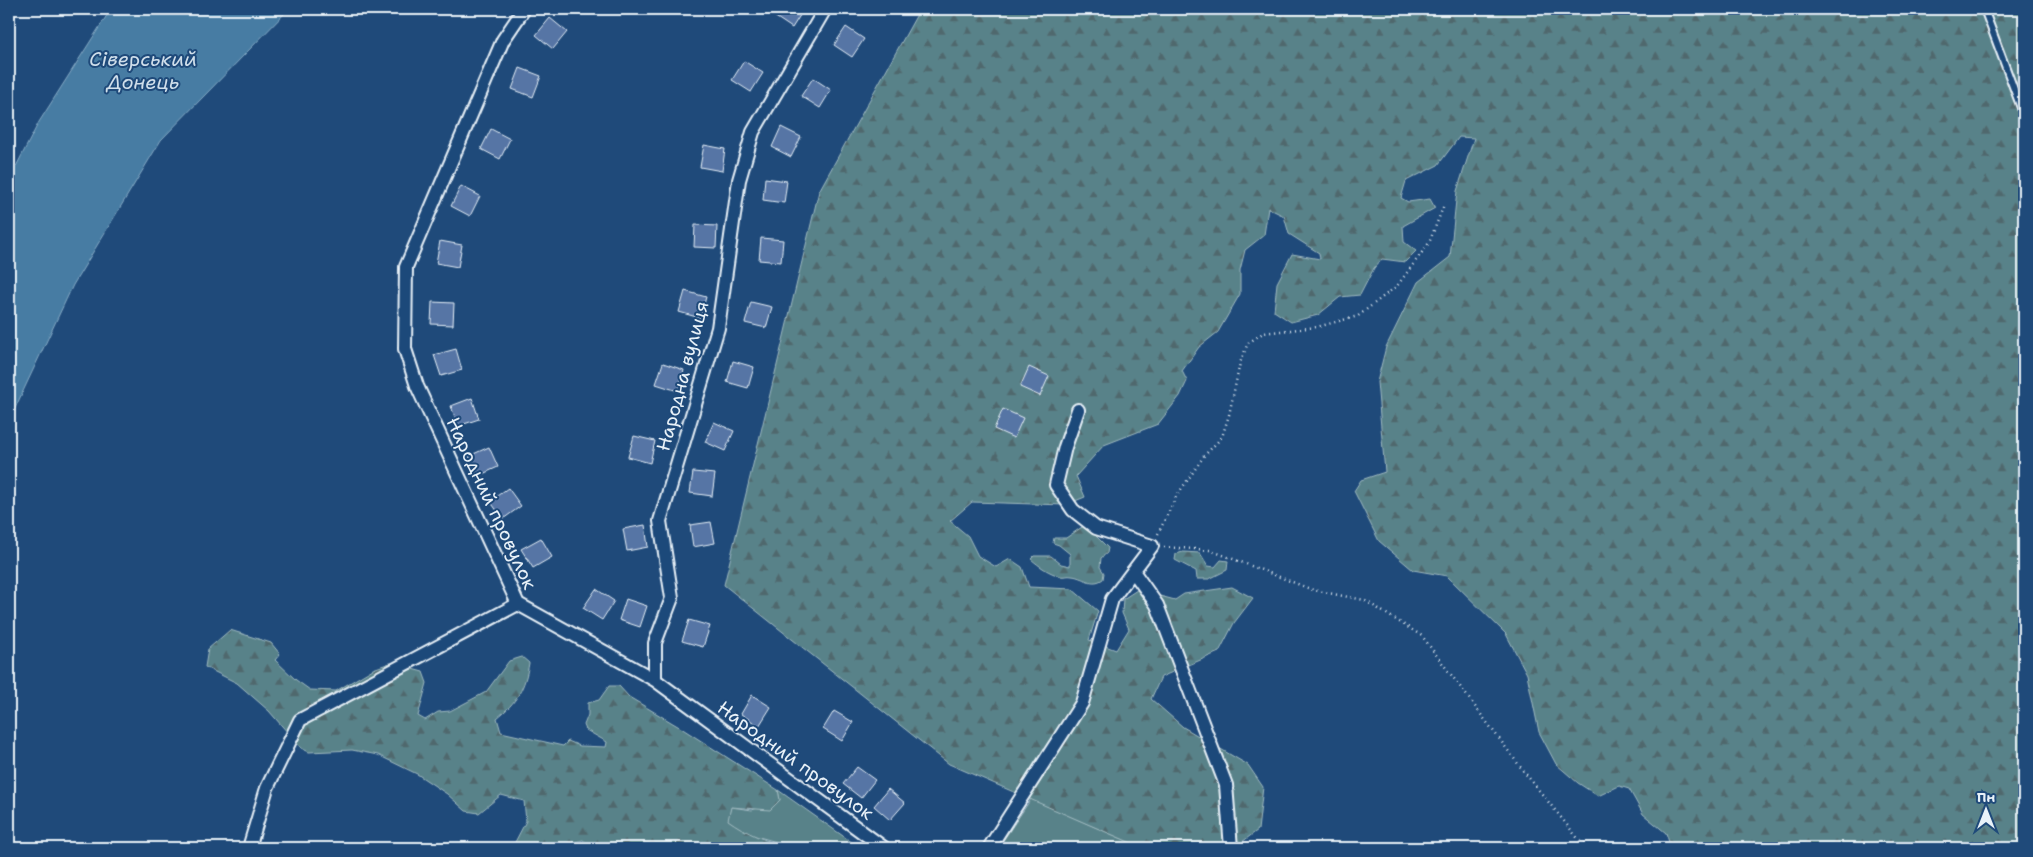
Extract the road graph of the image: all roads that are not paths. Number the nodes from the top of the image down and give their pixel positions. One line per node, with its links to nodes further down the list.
1 (524, 9): 7 (street, Народний провулок)
2 (825, 9): 8 (street, Народна вулиця)
3 (1984, 9): 4 (lane)
4 (2024, 116)
5 (1078, 410): 6 (street)
6 (1133, 571): 11 (street); 12 (street)
7 (518, 604): 8 (street, Народний провулок); 9 (street)
8 (655, 680): 10 (street, Народний провулок)
9 (249, 848)
10 (884, 848)
11 (989, 848)
12 (1231, 848)

